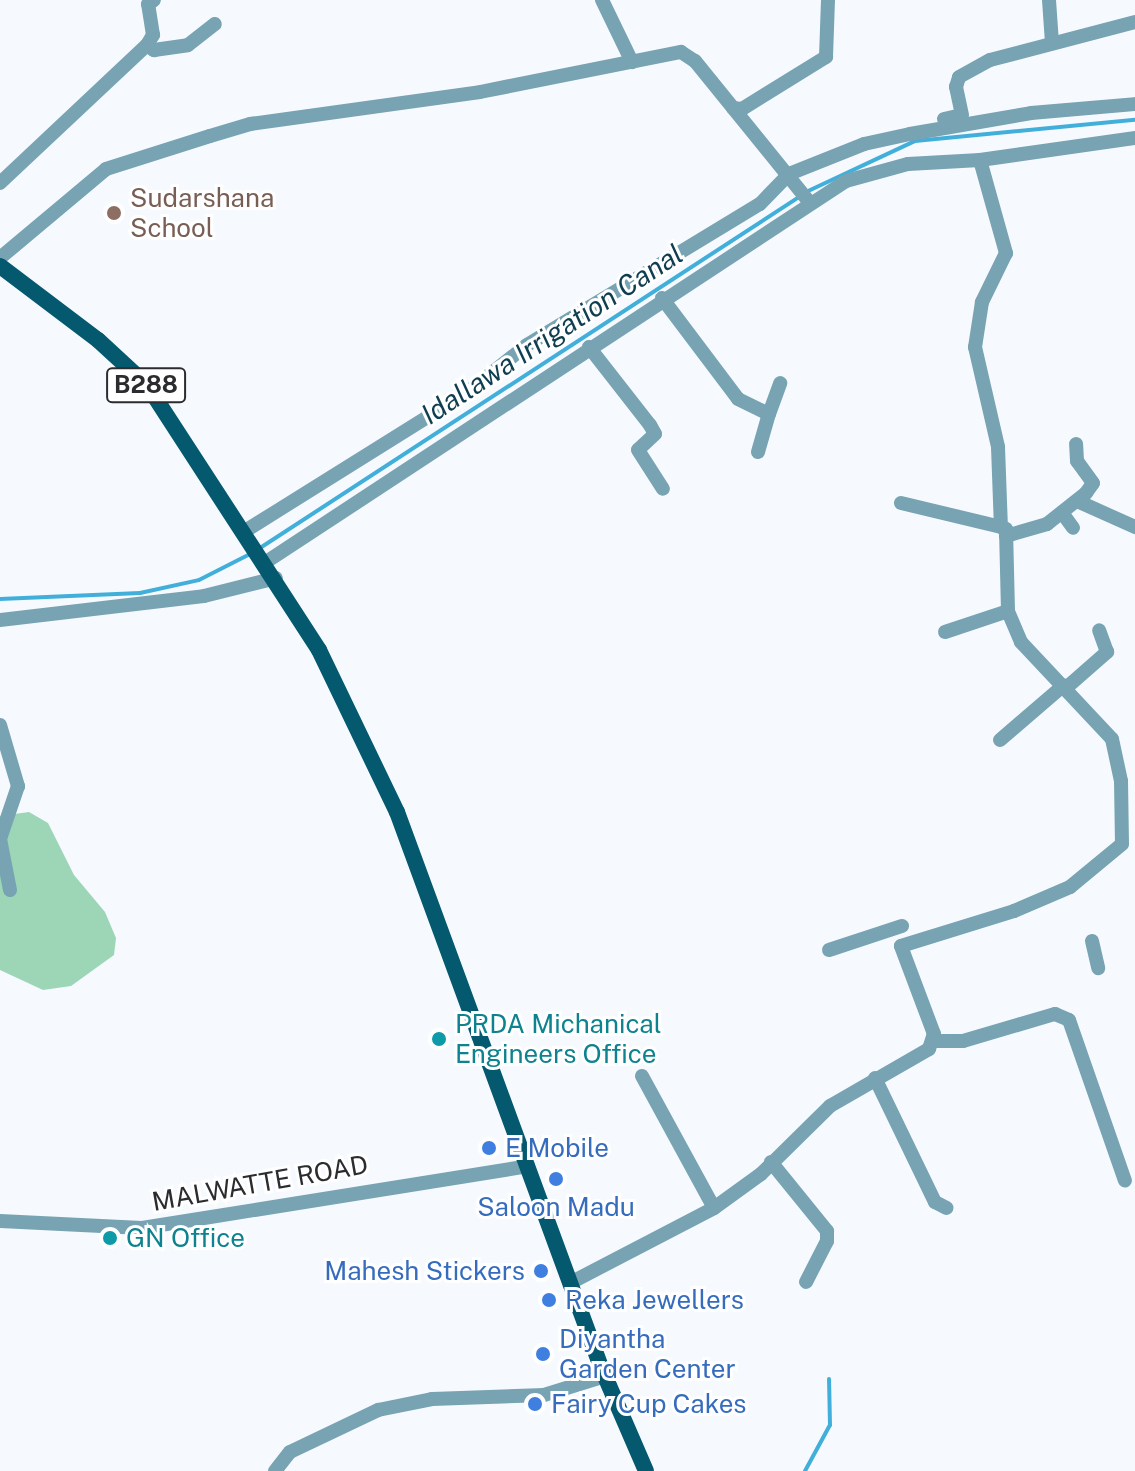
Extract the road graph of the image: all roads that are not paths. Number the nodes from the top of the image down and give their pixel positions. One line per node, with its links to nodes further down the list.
1 (154, 0): 8 (street)
2 (602, 0): 9 (street)
3 (828, 0): 11 (street)
4 (1049, 0): 7 (street)
5 (1135, 22): 7 (street)
6 (215, 24): 8 (street)
7 (1052, 43): 13 (street)
8 (147, 45): 16 (street)
9 (632, 62): 11 (street); 18 (street)
10 (1135, 104): 13 (street)
11 (733, 108): 15 (street)
12 (1135, 138): 14 (street)
13 (864, 144): 15 (street)
14 (980, 160): 17 (street); 33 (street)
15 (789, 174): 17 (street); 32 (street)
16 (0, 183)
17 (804, 196): 20 (street)
18 (0, 258)
19 (0, 266): 32 (main road, B288)
20 (662, 298): 21 (street); 23 (street)
21 (589, 347): 26 (street); 34 (street)
22 (780, 383): 23 (street)
23 (769, 414): 25 (street)
24 (1076, 444): 27 (street)
25 (758, 452)
26 (663, 489)
27 (1077, 501): 29 (street); 30 (street)
28 (901, 503): 33 (street)
29 (1063, 514): 31 (street); 33 (street)
30 (1135, 527)
31 (1073, 528)
32 (245, 531): 34 (main road, B288)
33 (1004, 532): 36 (street)
34 (266, 562): 35 (main road, B288)
35 (276, 578): 37 (street); 53 (main road, B288)
36 (1008, 611): 39 (street); 40 (street)
37 (0, 620)
38 (1099, 630): 40 (street)
39 (945, 632)
40 (1065, 686): 42 (street); 43 (street)
41 (0, 725): 44 (street)
42 (1000, 740)
43 (1128, 845): 49 (street)
44 (10, 890)
45 (902, 926): 47 (street)
46 (1092, 941): 48 (street)
47 (829, 950)
48 (1098, 968)
49 (935, 1041): 51 (street); 54 (street)
50 (642, 1076): 55 (street)
51 (875, 1078): 52 (street); 56 (street)
52 (771, 1162): 55 (street); 58 (street)
53 (528, 1166): 57 (street, MALWATTE ROAD); 59 (main road, B288)
54 (1125, 1181)
55 (714, 1208): 59 (street)
56 (947, 1208)
57 (0, 1221)
58 (806, 1282)
59 (570, 1283): 60 (main road, B288)
60 (605, 1376): 61 (street); 62 (main road, B288)
61 (276, 1467)
62 (646, 1471)

